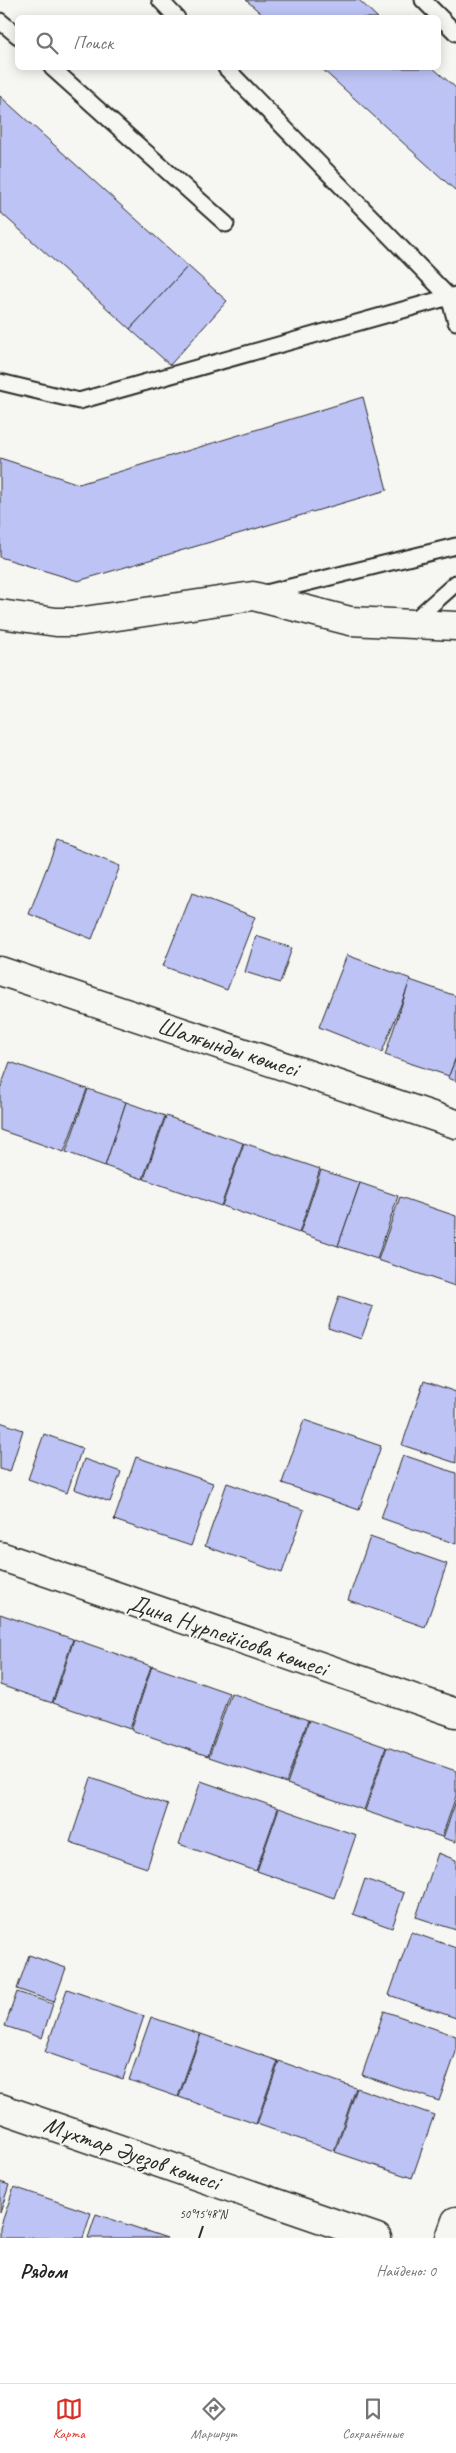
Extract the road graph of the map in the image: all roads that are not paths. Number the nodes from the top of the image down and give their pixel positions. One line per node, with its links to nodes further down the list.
1 (160, 0): 3 (lane)
2 (423, 0): 4 (lane)
3 (174, 15)
4 (438, 15)
5 (441, 18): 7 (lane)
6 (0, 21): 8 (lane)
7 (456, 33)
8 (15, 34)
9 (54, 70): 11 (lane)
10 (228, 70): 12 (lane)
11 (226, 224)
12 (452, 296): 13 (lane); 14 (lane)
13 (456, 322)
14 (0, 382)
15 (456, 546): 17 (lane)
16 (456, 583): 19 (lane)
17 (254, 596): 18 (street); 19 (street)
18 (0, 614)
19 (410, 623): 20 (street)
20 (456, 626)
21 (0, 971): 22 (street, Шалғынды көшесі)
22 (456, 1124)
23 (0, 1556): 24 (street, Дина Нұрпейісова көшесі)
24 (456, 1713)
25 (0, 2108): 27 (street, Мұхтар Әуезов көшесі)
26 (456, 2222): 28 (street)
27 (377, 2238)
28 (450, 2238)

